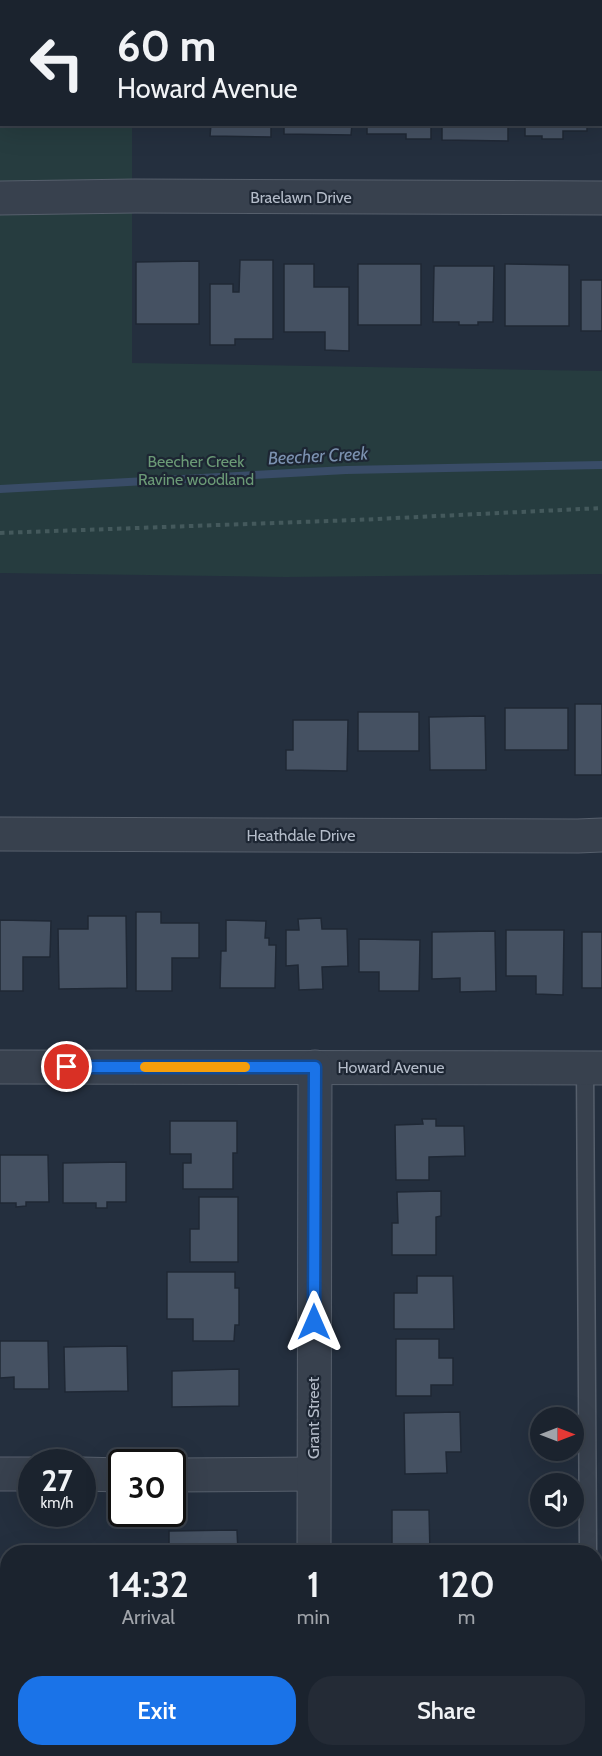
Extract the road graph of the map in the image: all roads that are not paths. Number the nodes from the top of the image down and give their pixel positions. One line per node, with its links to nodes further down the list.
1 (0, 198): 2 (street, Braelawn Drive)
2 (602, 198)
3 (0, 834): 4 (street, Heathdale Drive)
4 (602, 835)
5 (0, 1067): 6 (street, Howard Avenue)
6 (315, 1067): 7 (street, Howard Avenue); 10 (street, Grant Street)
7 (593, 1067): 13 (lane)
8 (0, 1474): 9 (street)
9 (18, 1474)
10 (313, 1474): 11 (street); 12 (street, Grant Street)
11 (186, 1475)
12 (314, 1545)
13 (588, 1545)

